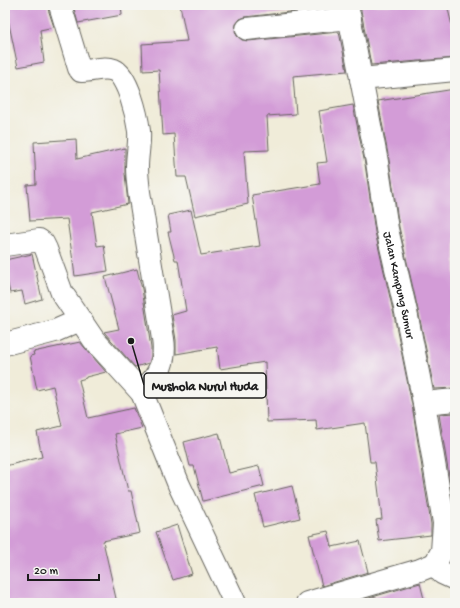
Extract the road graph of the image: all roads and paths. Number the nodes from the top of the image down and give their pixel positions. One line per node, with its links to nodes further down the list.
1 (60, 5): 9 (street)
2 (348, 12): 3 (street); 5 (street, Jalan Kampung Sumur)
3 (247, 29)
4 (455, 70): 5 (street)
5 (361, 79): 11 (street, Jalan Kampung Sumur)
6 (5, 245): 7 (street)
7 (80, 320): 8 (street); 9 (street)
8 (5, 344)
9 (142, 393): 15 (street)
10 (455, 400): 11 (street)
11 (424, 404): 12 (street, Jalan Kampung Sumur)
12 (450, 522): 13 (street, Jalan Kampung Sumur)
13 (435, 564): 14 (street); 16 (street)
14 (455, 579)
15 (234, 603)
16 (307, 603)

